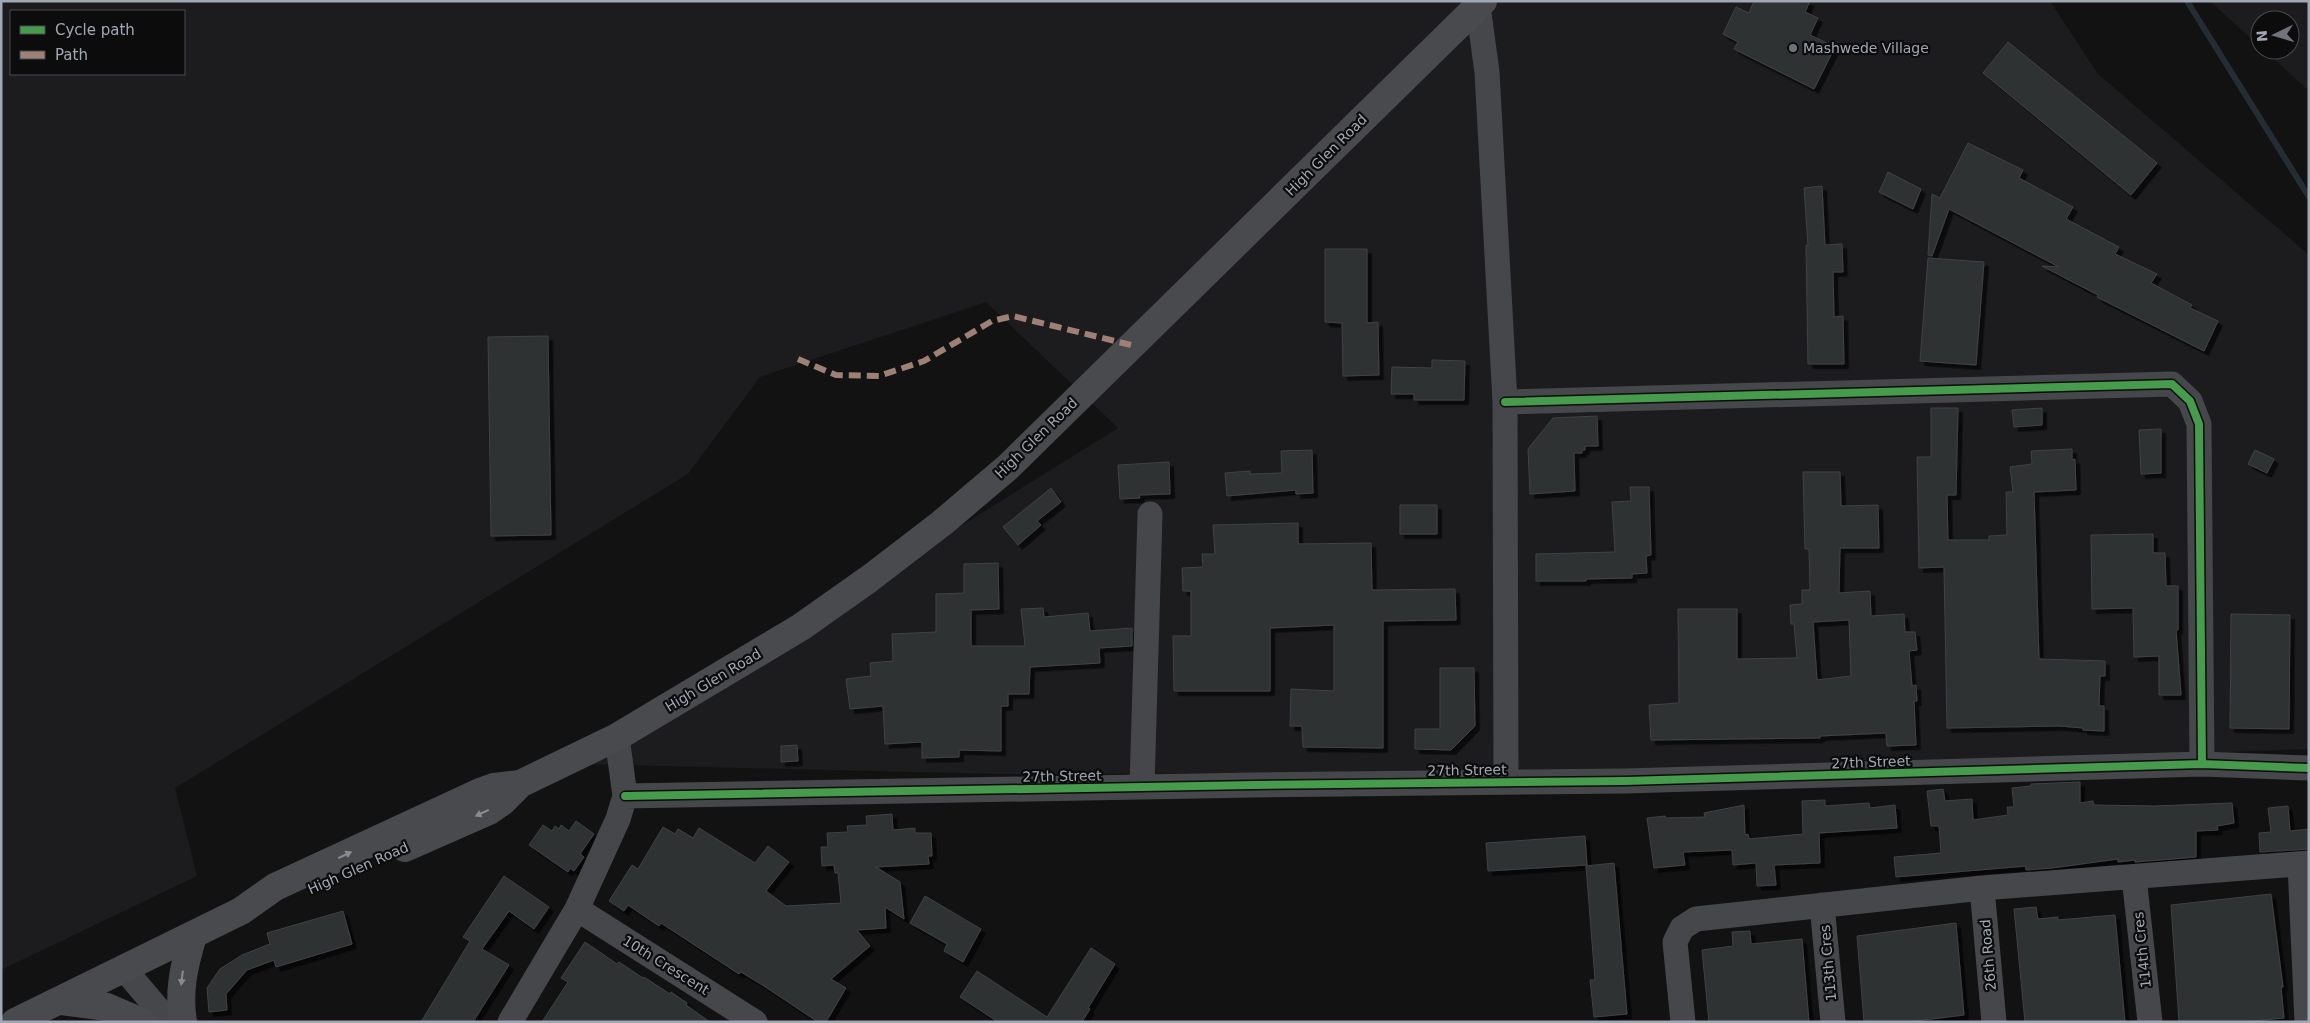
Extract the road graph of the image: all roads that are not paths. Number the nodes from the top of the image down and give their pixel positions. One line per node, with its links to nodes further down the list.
1 (1480, 4): 2 (street); 4 (main road, High Glen Road)
2 (1505, 402): 5 (street); 7 (street)
3 (1150, 514): 8 (street)
4 (617, 738): 9 (street); 15 (main road, High Glen Road)
5 (2202, 764): 6 (street, 27th Street); 7 (street, 27th Street)
6 (2309, 768)
7 (1506, 782): 8 (street, 27th Street)
8 (1142, 787): 9 (street, 27th Street)
9 (625, 796): 14 (street)
10 (2304, 864): 11 (street); 28 (street)
11 (2134, 877): 12 (street); 27 (street, 114th Cres)
12 (1982, 888): 13 (street); 26 (street, 26th Road)
13 (1822, 905): 24 (street); 25 (street, 113th Cres)
14 (577, 909): 22 (street); 23 (street, 10th Crescent)
15 (193, 936): 16 (main road, High Glen Road); 21 (main road, one-way to 21)
16 (125, 970): 17 (main road, High Glen Road); 20 (street)
17 (61, 1001): 18 (main road, High Glen Road); 19 (main road)
18 (16, 1022)
19 (142, 1022)
20 (169, 1022)
21 (183, 1022)
22 (510, 1022)
23 (755, 1022)
24 (1683, 1022)
25 (1833, 1022)
26 (1994, 1022)
27 (2150, 1022)
28 (2306, 1022)

